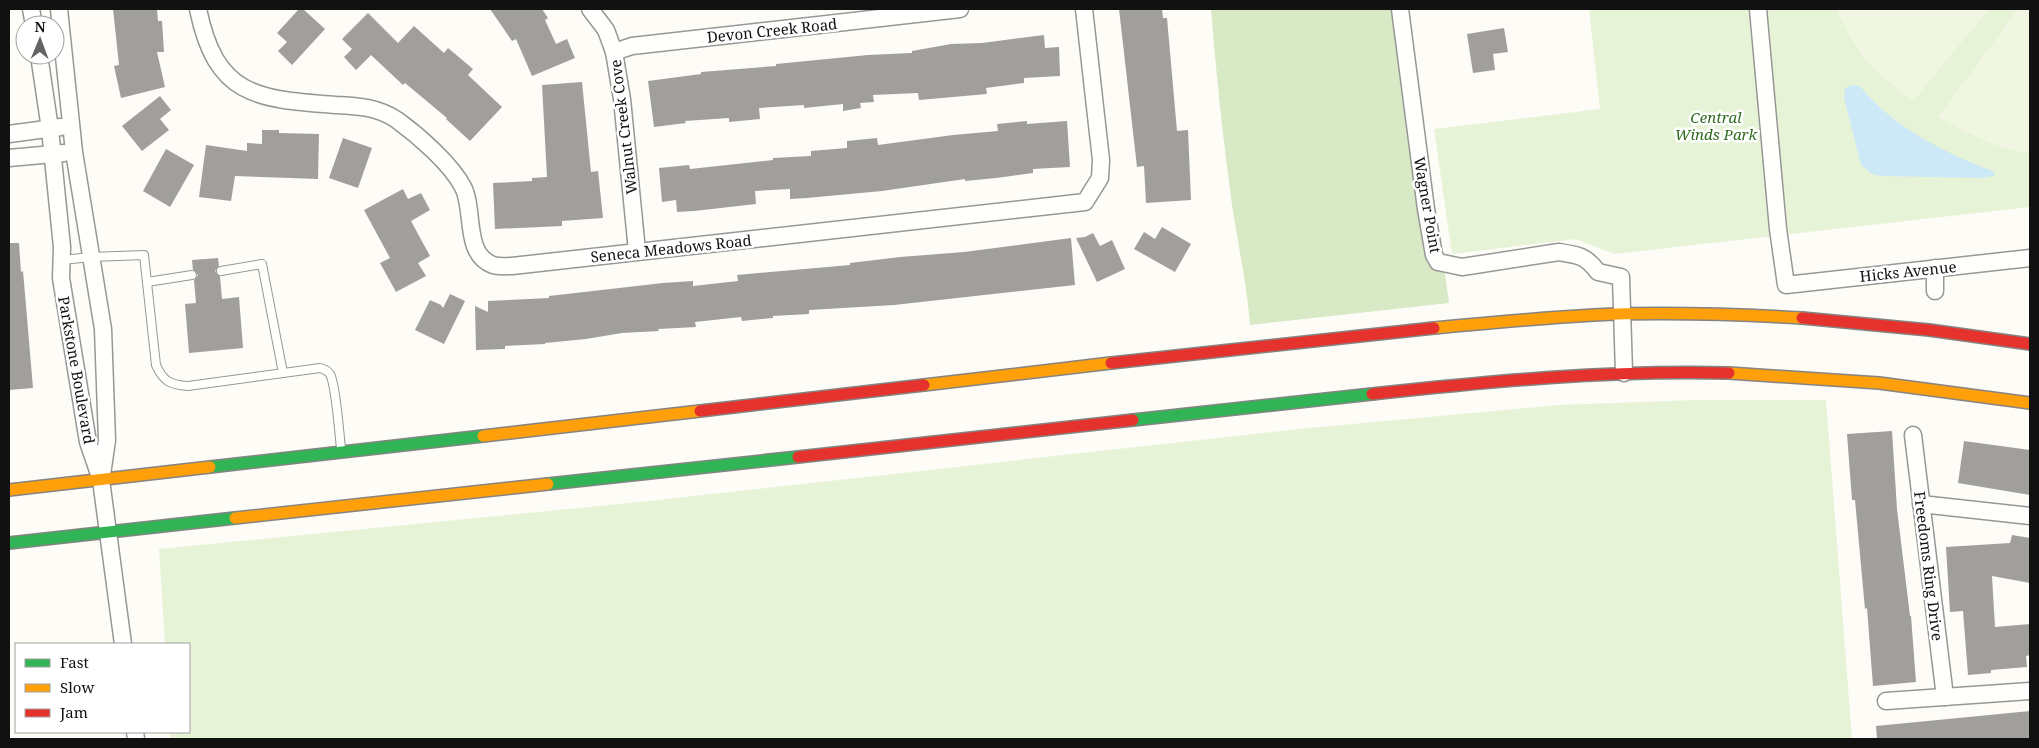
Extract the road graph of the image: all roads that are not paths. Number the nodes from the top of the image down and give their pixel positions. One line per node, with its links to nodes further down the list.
1 (59, 9): 10 (street, Parkstone Boulevard)
2 (198, 9): 16 (street, Seneca Meadows Road)
3 (590, 9): 8 (street, Walnut Creek Cove)
4 (960, 9): 8 (street, Devon Creek Road)
5 (1084, 9): 16 (street, Seneca Meadows Road)
6 (1400, 9): 25 (street, Wagner Point)
7 (1758, 9): 20 (street, Hicks Avenue)
8 (614, 52): 16 (street, Walnut Creek Cove)
9 (40, 65): 11 (street, Parkstone Boulevard)
10 (70, 126): 11 (street); 13 (street, Parkstone Boulevard)
11 (50, 129): 12 (street); 14 (street, Parkstone Boulevard)
12 (9, 134)
13 (74, 152): 14 (street); 17 (street, Parkstone Boulevard)
14 (52, 154): 15 (street); 19 (street, Parkstone Boulevard)
15 (9, 158)
16 (637, 251)
17 (91, 257): 19 (lane); 23 (lane); 32 (street, Parkstone Boulevard)
18 (2030, 258): 20 (street, Hicks Avenue)
19 (62, 260): 32 (street, Parkstone Boulevard)
20 (1935, 268): 24 (street)
21 (221, 271): 27 (lane)
22 (192, 275): 23 (lane)
23 (147, 282): 27 (lane)
24 (1935, 291)
25 (1622, 314): 26 (main road); 28 (street); 31 (main road)
26 (2030, 344)
27 (283, 373): 31 (lane)
28 (1624, 373): 29 (main road); 36 (main road)
29 (2030, 402)
30 (1913, 435): 34 (street, Freedoms Ring Drive)
31 (341, 452): 32 (main road)
32 (101, 480): 33 (main road); 36 (street)
33 (9, 490)
34 (1921, 504): 35 (street); 40 (street, Freedoms Ring Drive)
35 (2030, 516)
36 (108, 532): 37 (main road); 38 (street)
37 (9, 543)
38 (123, 643)
39 (2030, 691): 40 (street)
40 (1945, 697): 41 (street)
41 (1886, 701)

